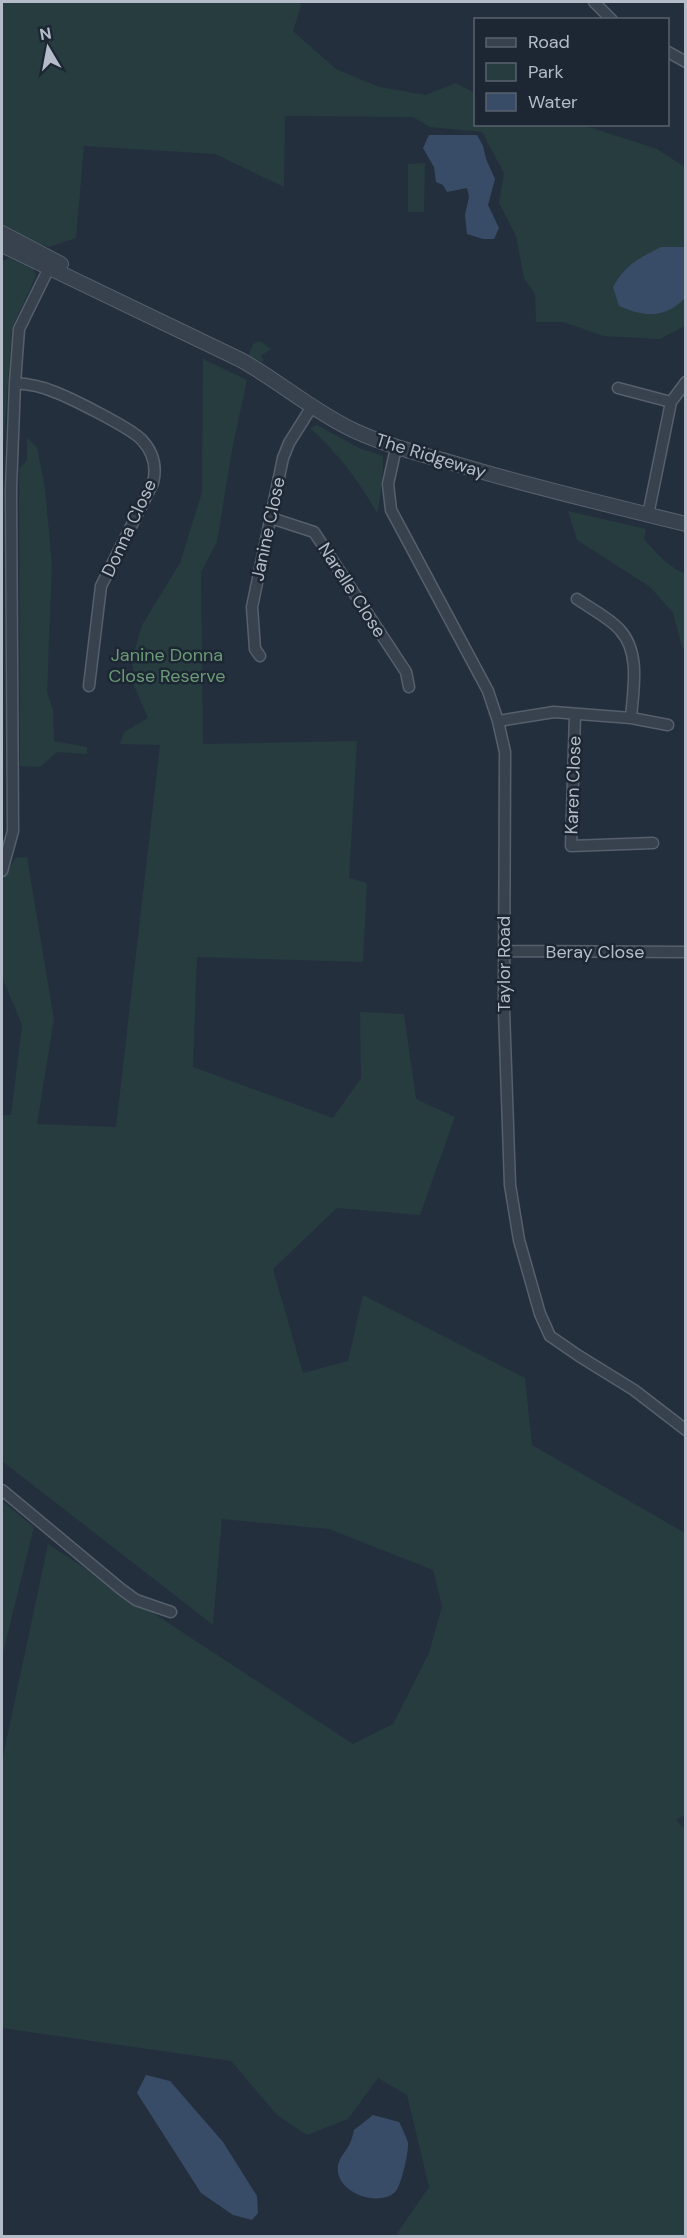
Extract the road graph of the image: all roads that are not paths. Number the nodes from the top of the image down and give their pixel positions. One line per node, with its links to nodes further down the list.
1 (594, 2): 2 (street)
2 (610, 18)
3 (669, 53): 4 (street)
4 (686, 62)
5 (2, 233): 7 (street, The Ridgeway)
6 (2, 245): 8 (street, The Ridgeway)
7 (43, 255): 8 (street); 9 (street, The Ridgeway)
8 (49, 268): 9 (street, The Ridgeway); 11 (street)
9 (134, 307): 14 (street, The Ridgeway)
10 (686, 382): 13 (street)
11 (15, 383): 16 (street); 22 (street, Donna Close)
12 (618, 388): 13 (street)
13 (671, 402): 17 (street)
14 (311, 408): 15 (street, The Ridgeway); 18 (street, Janine Close)
15 (396, 448): 17 (street, The Ridgeway); 26 (street, Taylor Road)
16 (6, 488): 28 (street)
17 (648, 515): 19 (street, The Ridgeway)
18 (271, 518): 21 (street, Janine Close); 23 (street, Narelle Close)
19 (686, 524)
20 (577, 599): 25 (street)
21 (260, 656)
22 (89, 686)
23 (408, 687)
24 (575, 715): 25 (street); 26 (street); 29 (street, Karen Close)
25 (631, 718): 27 (street)
26 (498, 721): 31 (street, Taylor Road)
27 (668, 724)
28 (7, 792): 30 (street)
29 (653, 843)
30 (2, 872)
31 (505, 951): 32 (street, Beray Close); 33 (street, Taylor Road)
32 (686, 952)
33 (686, 1430)
34 (2, 1490): 35 (street)
35 (171, 1612)

